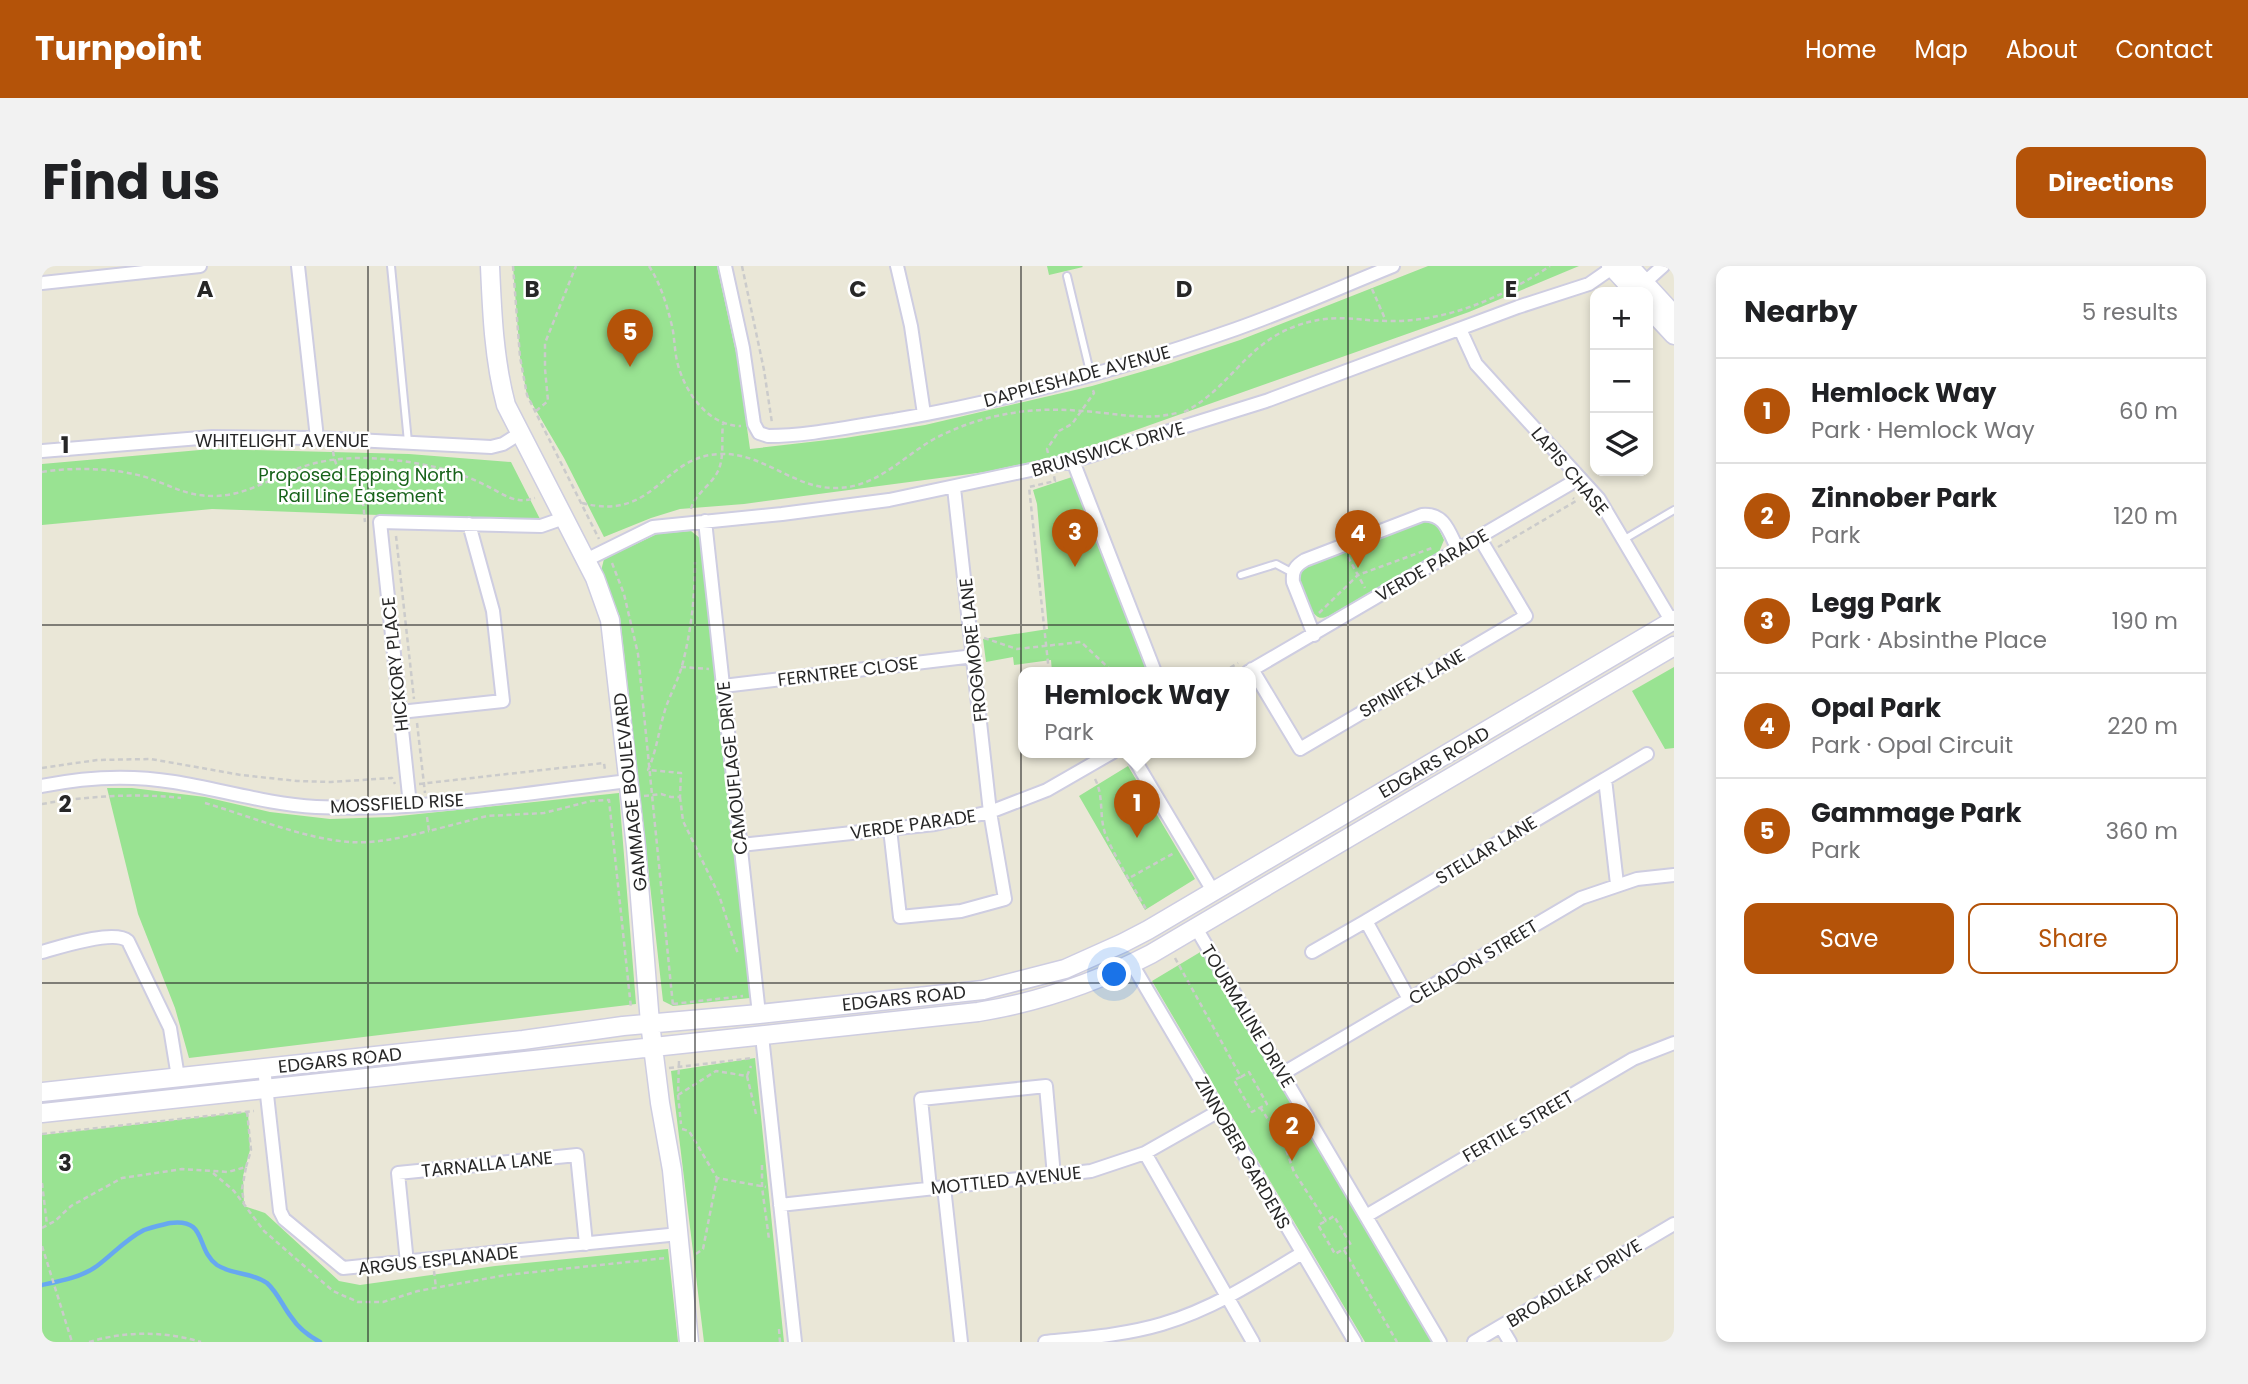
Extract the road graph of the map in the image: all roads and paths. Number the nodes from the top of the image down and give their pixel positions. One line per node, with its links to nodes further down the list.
1 (200, 266): 17 (street)
2 (298, 266): 35 (street)
3 (391, 266): 37 (lane)
4 (490, 266): 34 (main road, GAMMAGE BOULEVARD)
5 (513, 266): 29 (path)
6 (576, 266): 29 (path)
7 (649, 266): 32 (path)
8 (725, 266): 33 (street)
9 (742, 266): 31 (path)
10 (897, 266): 30 (street)
11 (1393, 266): 15 (street, DAPPLESHADE AVENUE)
12 (1550, 266): 24 (path)
13 (1616, 266): 18 (main road); 25 (street, BRUNSWICK DRIVE)
14 (1663, 266): 19 (street)
15 (1379, 269): 27 (street, DAPPLESHADE AVENUE)
16 (1067, 276): 27 (lane)
17 (42, 283)
18 (1637, 287)
19 (1641, 287)
20 (1371, 288): 24 (path)
21 (1653, 299): 23 (main road)
22 (1653, 312): 26 (main road)
23 (1674, 315)
24 (1386, 321): 28 (path)
25 (1460, 329): 41 (street, BRUNSWICK DRIVE); 44 (street, LAPIS CHASE)
26 (1674, 335)
27 (1091, 376): 28 (path); 30 (street, DAPPLESHADE AVENUE)
28 (1082, 411): 39 (path); 42 (path)
29 (536, 412): 45 (path)
30 (924, 415): 33 (street, DAPPLESHADE AVENUE)
31 (772, 423)
32 (723, 424): 33 (path); 39 (path)
33 (754, 424)
34 (519, 434): 37 (street, WHITELIGHT AVENUE); 48 (main road, GAMMAGE BOULEVARD)
35 (317, 438): 36 (street, WHITELIGHT AVENUE); 38 (street, WHITELIGHT AVENUE)
36 (333, 439): 37 (street, WHITELIGHT AVENUE); 40 (path)
37 (408, 442)
38 (42, 452)
39 (722, 454): 49 (path); 52 (path)
40 (334, 459): 43 (path); 48 (path); 53 (path)
41 (1073, 461): 42 (street, BRUNSWICK DRIVE); 76 (street)
42 (1052, 467): 47 (street, BRUNSWICK DRIVE)
43 (42, 472)
44 (1580, 478): 55 (street, VERDE PARADE); 56 (street, LAPIS CHASE)
45 (570, 480): 48 (path); 49 (path)
46 (1029, 487): 70 (path)
47 (954, 488): 52 (street, BRUNSWICK DRIVE); 69 (street, FROGMORE LANE)
48 (550, 490): 51 (main road, GAMMAGE BOULEVARD)
49 (582, 503): 58 (path)
50 (1674, 510): 56 (lane)
51 (564, 518): 54 (street); 61 (main road, GAMMAGE BOULEVARD)
52 (699, 521): 58 (street, BRUNSWICK DRIVE); 77 (street, CAMOUFLAGE DRIVE)
53 (365, 522)
54 (469, 524): 81 (street, HICKORY PLACE); 81 (street)
55 (1479, 537): 59 (street, VERDE PARADE); 79 (street, SPINIFEX LANE)
56 (1623, 540): 67 (street, LAPIS CHASE)
57 (1343, 546): 59 (street); 64 (street); 66 (path)
58 (604, 550): 61 (street, BRUNSWICK DRIVE); 62 (path)
59 (1458, 550): 66 (street, VERDE PARADE)
60 (621, 557): 62 (path)
61 (586, 560): 92 (main road, GAMMAGE BOULEVARD)
62 (611, 562): 87 (path)
63 (695, 563): 73 (path)
64 (1293, 573): 65 (lane); 68 (street)
65 (1241, 575)
66 (1371, 600): 68 (street, VERDE PARADE)
67 (1673, 623): 107 (main road, EDGARS ROAD)
68 (1314, 635): 78 (street, VERDE PARADE)
69 (972, 638): 70 (path); 72 (street, FROGMORE LANE)
70 (1046, 646): 74 (path); 75 (path)
71 (1674, 646): 109 (main road, EDGARS ROAD)
72 (974, 656): 80 (street, FERNTREE CLOSE); 99 (street, FROGMORE LANE)
73 (681, 667): 77 (path); 87 (path)
74 (1048, 667)
75 (1108, 667)
76 (1153, 667)
77 (721, 668): 80 (street, CAMOUFLAGE DRIVE)
78 (1256, 668)
79 (1256, 680)
80 (723, 686): 102 (street, CAMOUFLAGE DRIVE)
81 (400, 712): 90 (street, HICKORY PLACE)
82 (1647, 754): 88 (street, STELLAR LANE)
83 (1103, 758): 85 (street, VERDE PARADE)
84 (1134, 758): 103 (street)
85 (1089, 767): 99 (street, VERDE PARADE); 105 (path)
86 (42, 768): 90 (path)
87 (649, 770): 93 (path); 94 (path)
88 (1605, 779): 106 (street); 110 (street, STELLAR LANE)
89 (607, 783): 90 (path); 92 (street, MOSSFIELD RISE); 92 (path); 98 (street, MOSSFIELD RISE)
90 (408, 785): 98 (street, HICKORY PLACE)
91 (42, 786): 98 (street, MOSSFIELD RISE)
92 (630, 789): 93 (path); 121 (main road, GAMMAGE BOULEVARD)
93 (651, 796): 94 (path); 118 (path)
94 (680, 797): 116 (path)
95 (191, 800): 97 (path)
96 (203, 802): 101 (path)
97 (42, 804)
98 (410, 806)
99 (990, 812): 100 (street, VERDE PARADE); 100 (street, FROGMORE LANE)
100 (890, 829): 102 (street, VERDE PARADE)
101 (429, 831)
102 (741, 845): 120 (street, CAMOUFLAGE DRIVE)
103 (1186, 847): 105 (path); 107 (street)
104 (1674, 875): 106 (street, CELADON STREET)
105 (1129, 878): 111 (path)
106 (1617, 884): 119 (street, CELADON STREET)
107 (1213, 891): 108 (main road, EDGARS ROAD); 109 (main road)
108 (1183, 909): 111 (main road, EDGARS ROAD); 112 (main road, TOURMALINE DRIVE)
109 (1225, 911): 112 (main road, EDGARS ROAD)
110 (1366, 921): 115 (street, STELLAR LANE); 119 (street)
111 (1156, 924): 120 (main road, EDGARS ROAD)
112 (1196, 928): 113 (main road, EDGARS ROAD); 127 (street, TOURMALINE DRIVE)
113 (1168, 944): 117 (main road, EDGARS ROAD); 129 (path)
114 (42, 951): 128 (street)
115 (1312, 952)
116 (740, 964)
117 (1132, 964): 122 (main road, EDGARS ROAD); 135 (street, ZINNOBER GARDENS)
118 (743, 985)
119 (1409, 999): 127 (street, CELADON STREET)
120 (759, 1014): 121 (main road, EDGARS ROAD)
121 (650, 1023): 124 (main road, GAMMAGE BOULEVARD); 126 (main road, EDGARS ROAD)
122 (762, 1037): 124 (main road, EDGARS ROAD); 146 (street)
123 (1674, 1043): 148 (street, FERTILE STREET)
124 (653, 1047): 130 (main road, EDGARS ROAD); 153 (main road, GAMMAGE BOULEVARD)
125 (679, 1067): 132 (path)
126 (264, 1068): 128 (main road, EDGARS ROAD); 130 (street, ARGUS ESPLANADE)
127 (1282, 1074): 148 (street, TOURMALINE DRIVE)
128 (178, 1077): 131 (main road, EDGARS ROAD)
129 (1241, 1077): 133 (path); 133 (path)
130 (267, 1089): 134 (street, ARGUS ESPLANADE); 137 (main road, EDGARS ROAD)
131 (42, 1092)
132 (678, 1096)
133 (1259, 1107): 149 (path)
134 (269, 1109): 136 (path); 160 (street, ARGUS ESPLANADE)
135 (1219, 1111): 139 (street, MOTTLED AVENUE); 157 (street, ZINNOBER GARDENS)
136 (247, 1112): 138 (path); 140 (path)
137 (42, 1113)
138 (42, 1133)
139 (1145, 1153): 141 (street, MOTTLED AVENUE); 162 (street)
140 (246, 1167): 147 (path); 151 (path)
141 (1054, 1175): 144 (street, MOTTLED AVENUE); 145 (street)
142 (718, 1178): 158 (path)
143 (42, 1183): 151 (path)
144 (944, 1187): 145 (street, MOTTLED AVENUE); 169 (street)
145 (930, 1188): 146 (street, MOTTLED AVENUE)
146 (780, 1205): 168 (street)
147 (244, 1207)
148 (1366, 1216): 174 (street, TOURMALINE DRIVE)
149 (1326, 1221): 156 (path); 156 (path)
150 (1674, 1224): 163 (street, BROADLEAF DRIVE)
151 (47, 1226): 152 (path)
152 (42, 1228)
153 (679, 1234): 154 (street, ARGUS ESPLANADE); 167 (main road, GAMMAGE BOULEVARD)
154 (586, 1244): 159 (street, ARGUS ESPLANADE); 160 (street, TARNALLA LANE)
155 (42, 1246): 164 (path)
156 (1344, 1250): 173 (path)
157 (1302, 1253): 162 (street); 172 (street, ZINNOBER GARDENS)
158 (695, 1254)
159 (433, 1260): 160 (street, ARGUS ESPLANADE); 161 (path)
160 (407, 1263)
161 (436, 1288)
162 (1227, 1297): 170 (street); 171 (street)
163 (1501, 1326): 175 (street, BROADLEAF DRIVE); 176 (street)
164 (72, 1342)
165 (89, 1342): 166 (path)
166 (201, 1342)
167 (689, 1342)
168 (795, 1342)
169 (961, 1342)
170 (1045, 1342)
171 (1253, 1342)
172 (1355, 1342)
173 (1397, 1342)
174 (1440, 1342)
175 (1474, 1342)
176 (1510, 1342)

